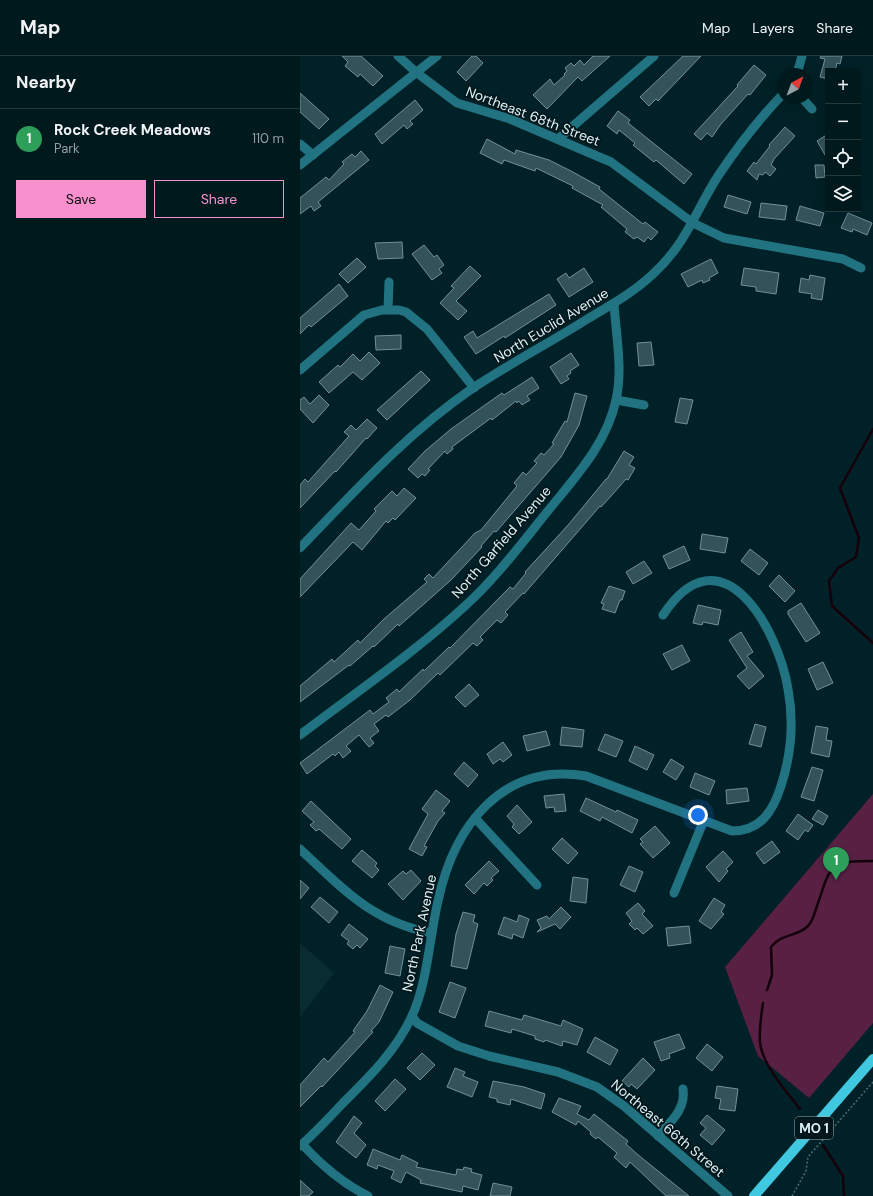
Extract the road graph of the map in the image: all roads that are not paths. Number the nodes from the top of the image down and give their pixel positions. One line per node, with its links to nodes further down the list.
1 (398, 56): 6 (street, Northeast 68th Street)
2 (437, 56): 6 (street)
3 (654, 56): 10 (street)
4 (802, 56): 5 (street)
5 (799, 68)
6 (417, 74): 10 (street, Northeast 68th Street); 12 (street)
7 (777, 101): 14 (street, North Euclid Avenue)
8 (807, 104): 9 (street)
9 (812, 109)
10 (558, 139): 14 (street, Northeast 68th Street)
11 (300, 144): 12 (street)
12 (313, 155): 13 (street)
13 (300, 165)
14 (693, 224): 15 (street, Northeast 68th Street); 17 (street, North Euclid Avenue)
15 (861, 268)
16 (389, 282): 18 (street)
17 (614, 304): 20 (street, North Euclid Avenue); 21 (street, North Garfield Avenue)
18 (388, 309): 19 (street); 20 (street)
19 (300, 370)
20 (474, 388): 23 (street, North Euclid Avenue)
21 (616, 400): 22 (street); 25 (street, North Garfield Avenue)
22 (644, 405)
23 (300, 548)
24 (662, 615): 27 (street, North Park Avenue)
25 (300, 734)
26 (475, 818): 27 (street, North Park Avenue); 29 (street); 31 (street, North Park Avenue)
27 (704, 820): 30 (street)
28 (300, 849): 31 (street)
29 (537, 885)
30 (674, 893)
31 (432, 934): 32 (street, North Park Avenue)
32 (412, 1016): 35 (street, Northeast 66th Street); 36 (street, North Park Avenue)
33 (873, 1059): 39 (main road, MO 1)
34 (683, 1089): 35 (street)
35 (658, 1136): 38 (street, Northeast 66th Street)
36 (301, 1145): 37 (street)
37 (368, 1196)
38 (728, 1196)
39 (754, 1196)

